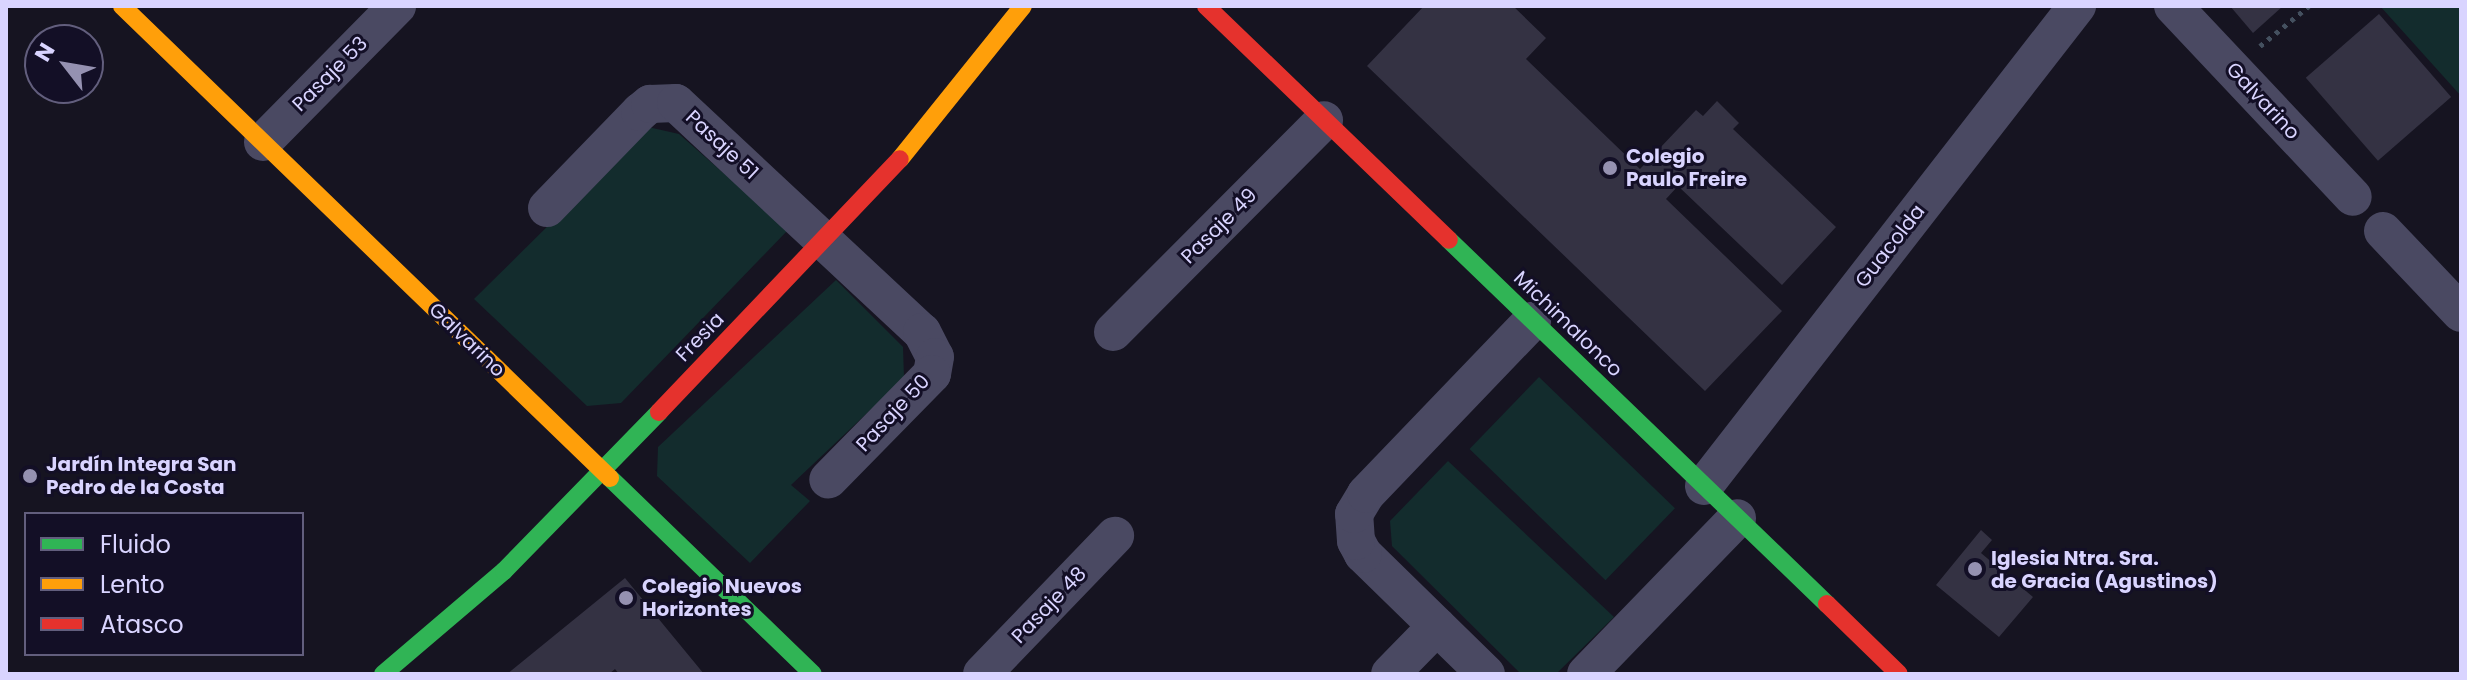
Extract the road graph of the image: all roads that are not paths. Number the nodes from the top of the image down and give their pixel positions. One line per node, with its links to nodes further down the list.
1 (122, 6): 8 (street, Galvarino)
2 (397, 6): 8 (street, Pasaje 53)
3 (1023, 6): 12 (street, Fresia)
4 (1206, 6): 7 (street, Michimalonco)
5 (2077, 6): 18 (street, Guacolda)
6 (2173, 6): 9 (street, Galvarino)
7 (1324, 120): 14 (street, Michimalonco); 15 (street, Pasaje 49)
8 (263, 142): 16 (street, Galvarino)
9 (2353, 197)
10 (547, 208): 12 (street, Pasaje 51)
11 (2383, 231): 13 (street)
12 (824, 239): 16 (street, Fresia); 17 (street, Pasaje 50)
13 (2461, 313)
14 (1532, 321): 18 (street, Michimalonco); 21 (street)
15 (1113, 332)
16 (603, 471): 22 (street, Fresia); 23 (street, Galvarino)
17 (828, 480)
18 (1704, 486): 19 (street, Michimalonco)
19 (1737, 518): 27 (street); 28 (street, Michimalonco)
20 (1115, 536): 24 (street, Pasaje 48)
21 (1437, 626): 25 (street); 26 (street)
22 (383, 674)
23 (813, 674)
24 (982, 674)
25 (1390, 674)
26 (1486, 674)
27 (1586, 674)
28 (1899, 674)

